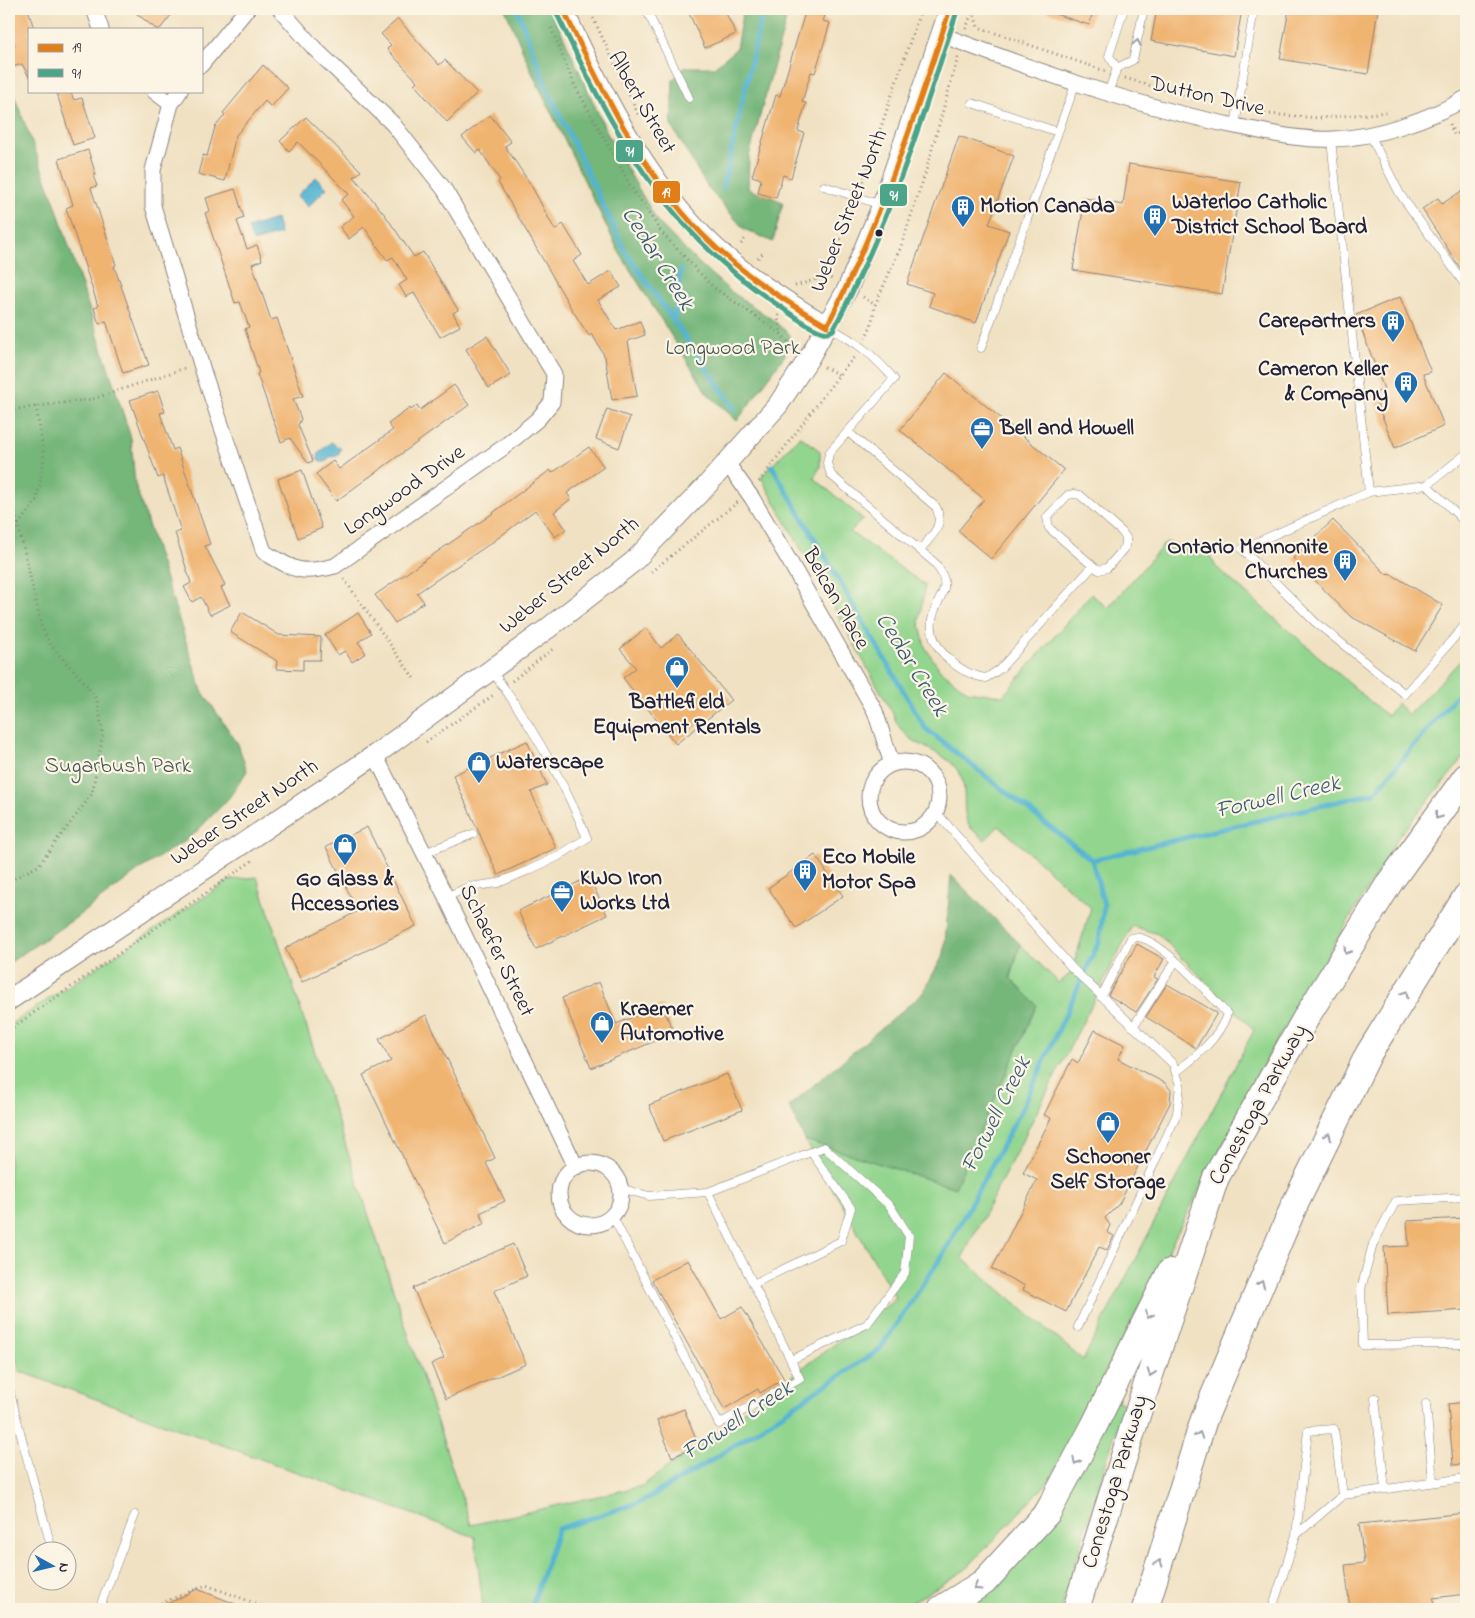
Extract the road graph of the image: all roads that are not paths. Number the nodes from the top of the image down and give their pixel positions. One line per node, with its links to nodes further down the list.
1 (94, 9): 10 (street)
2 (247, 9): 12 (street)
3 (280, 9): 17 (street, Longwood Drive)
4 (563, 9): 28 (street, Albert Street)
5 (646, 9): 18 (lane)
6 (950, 9): 11 (main road, Weber Street North)
7 (1124, 9): 13 (lane)
8 (1144, 9): 13 (lane, one-way to 8)
9 (1254, 9): 21 (lane)
10 (101, 28)
11 (942, 35): 14 (street, Dutton Drive); 26 (main road, Weber Street North)
12 (202, 64)
13 (1116, 71): 16 (lane)
14 (1076, 82): 16 (street, Dutton Drive); 22 (lane)
15 (158, 92): 17 (street)
16 (1108, 93): 21 (street, Dutton Drive)
17 (176, 97)
18 (690, 98)
19 (1466, 98): 23 (street, Dutton Drive)
20 (972, 103): 22 (lane)
21 (1235, 126): 24 (street, Dutton Drive)
22 (1058, 132): 29 (lane)
23 (1369, 133): 24 (street, Dutton Drive); 27 (lane)
24 (1331, 140): 34 (lane)
25 (824, 186): 26 (lane)
26 (882, 206): 28 (main road, Weber Street North)
27 (1466, 286)
28 (827, 326): 30 (lane); 32 (main road, Weber Street North)
29 (981, 348)
30 (848, 432): 36 (lane); 36 (lane)
31 (1466, 454): 33 (lane)
32 (727, 463): 39 (main road, Weber Street North); 41 (street, Belcan Place)
33 (1427, 485): 34 (lane); 35 (lane)
34 (1369, 492): 38 (lane)
35 (1466, 523)
36 (920, 550): 37 (lane)
37 (1094, 566): 37 (lane)
38 (1466, 624)
39 (491, 670): 40 (main road, Weber Street North); 46 (lane)
40 (375, 755): 45 (street, Schaefer Street); 50 (main road, Weber Street North)
41 (892, 764): 43 (street); 43 (street)
42 (1466, 777): 55 (highway, Conestoga Parkway, one-way to 55)
43 (936, 812): 49 (lane)
44 (473, 834): 45 (lane)
45 (424, 853): 46 (street, Schaefer Street)
46 (446, 897): 54 (street, Schaefer Street)
47 (1466, 897): 77 (highway, one-way to 47)
48 (1175, 962): 49 (lane); 51 (lane); 52 (lane)
49 (1099, 996): 51 (lane)
50 (9, 1000)
51 (1133, 1027): 52 (lane)
52 (1176, 1072): 61 (lane)
53 (811, 1152): 57 (lane); 60 (lane); 63 (lane)
54 (576, 1166): 56 (street); 59 (street)
55 (1216, 1177): 75 (highway, one-way to 75); 76 (highway, Conestoga Parkway, one-way to 76)
56 (620, 1188): 57 (lane); 59 (street)
57 (708, 1192): 60 (lane)
58 (1466, 1197): 62 (lane)
59 (612, 1215): 63 (lane)
60 (753, 1284): 63 (lane)
61 (1078, 1327)
62 (1466, 1344)
63 (790, 1360)
64 (9, 1388): 73 (lane)
65 (1375, 1398): 69 (lane)
66 (1426, 1404): 68 (lane)
67 (1466, 1478): 68 (lane)
68 (1433, 1482): 69 (lane)
69 (1385, 1489): 70 (lane)
70 (1344, 1495): 72 (lane); 72 (lane)
71 (135, 1515): 74 (lane)
72 (1296, 1535): 78 (lane)
73 (49, 1540)
74 (99, 1609)
75 (941, 1609)
76 (1076, 1609)
77 (1145, 1609)
78 (1272, 1609)

